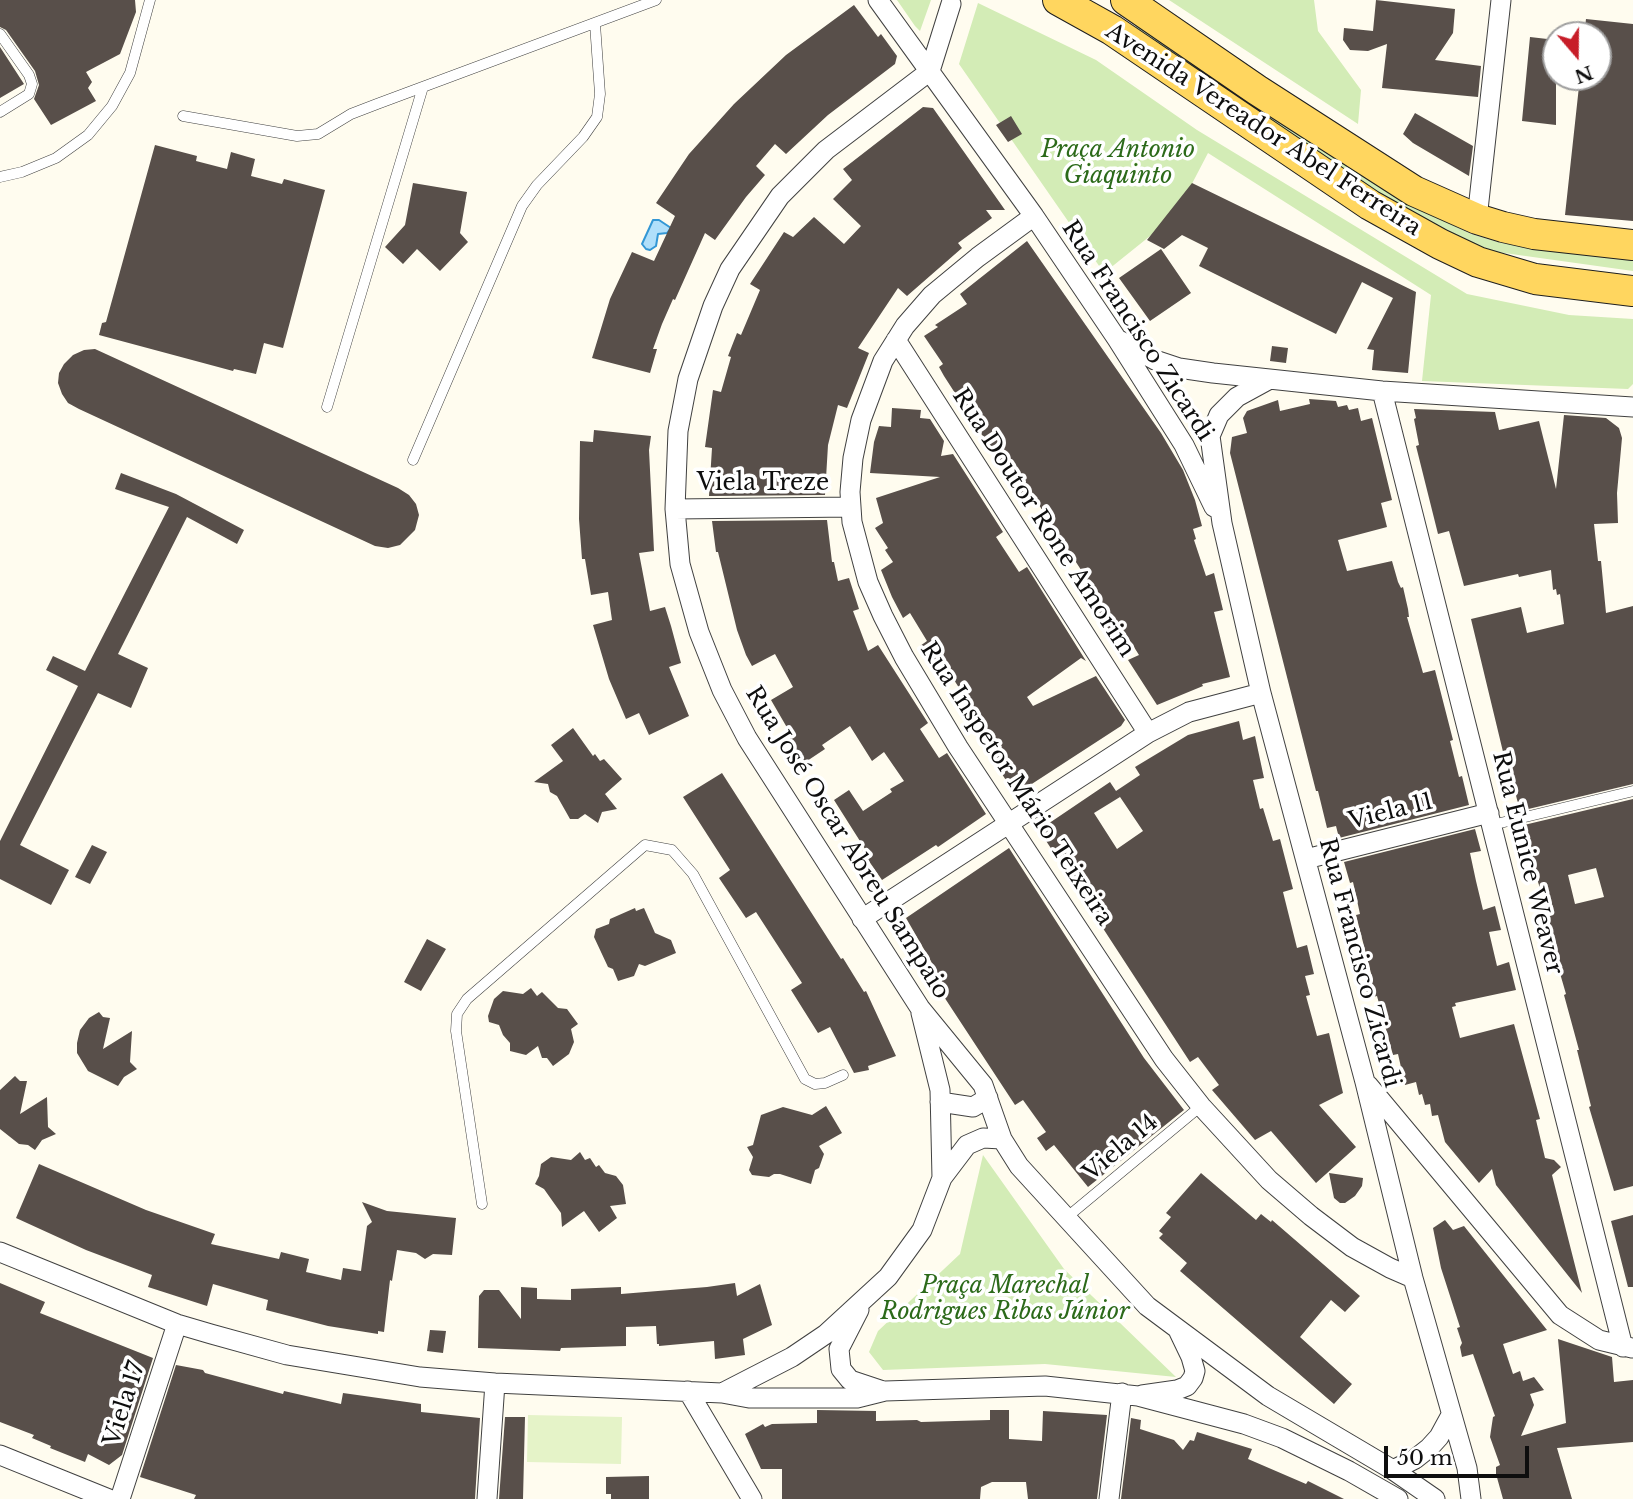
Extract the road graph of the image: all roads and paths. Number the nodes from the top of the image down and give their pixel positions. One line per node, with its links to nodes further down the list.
1 (150, 0): 14 (lane)
2 (656, 0): 8 (lane)
3 (878, 0): 10 (street, Rua Francisco Zicardi)
4 (1058, 0): 18 (main road, Avenida Vereador Abel Ferreira)
5 (1126, 0): 16 (main road, Avenida Vereador Abel Ferreira)
6 (1501, 0): 16 (street)
7 (951, 4): 10 (street)
8 (595, 24): 11 (lane); 25 (lane)
9 (0, 34): 12 (lane)
10 (930, 71): 15 (street, Rua Francisco Zicardi); 27 (street, Rua José Oscar Abreu Sampaio)
11 (423, 87): 13 (lane); 23 (lane)
12 (0, 112)
13 (183, 116)
14 (0, 177)
15 (1034, 216): 19 (street, Rua Francisco Zicardi); 20 (street, Rua Inspetor Mário Teixeira)
16 (1478, 219): 17 (main road, Avenida Vereador Abel Ferreira)
17 (1633, 244)
18 (1633, 291)
19 (1117, 339): 21 (street); 28 (street, Rua Francisco Zicardi)
20 (896, 340): 26 (street, Rua Inspetor Mário Teixeira); 30 (street, Rua Doutor Rone Amorim)
21 (1270, 379): 22 (street); 28 (street, Rua Francisco Zicardi)
22 (1382, 391): 24 (street); 32 (street, Rua Eunice Weaver)
23 (327, 407)
24 (1633, 407)
25 (413, 460)
26 (851, 508): 27 (street, Viela Treze); 33 (street, Rua Inspetor Mário Teixeira)
27 (675, 509): 35 (street, Rua José Oscar Abreu Sampaio)
28 (1222, 523): 29 (street, Rua Francisco Zicardi)
29 (1261, 693): 30 (street); 34 (street, Rua Francisco Zicardi)
30 (1148, 733): 33 (street)
31 (1633, 791): 32 (lane)
32 (1491, 819): 34 (street, Viela 11); 53 (street, Rua Eunice Weaver)
33 (1009, 823): 35 (street); 43 (street, Rua Inspetor Mário Teixeira)
34 (1306, 859): 40 (street, Rua Francisco Zicardi)
35 (862, 919): 36 (street, Rua José Oscar Abreu Sampaio)
36 (920, 1008): 37 (street, Rua José Oscar Abreu Sampaio); 39 (street)
37 (967, 1063): 39 (street); 41 (street, Rua José Oscar Abreu Sampaio)
38 (843, 1075): 46 (lane)
39 (936, 1075): 42 (street)
40 (1365, 1082): 49 (street, Rua Francisco Zicardi); 53 (street)
41 (988, 1098): 42 (street); 44 (street, Rua José Oscar Abreu Sampaio)
42 (940, 1102): 45 (street)
43 (1201, 1106): 47 (lane, Viela 14); 49 (street, Rua Inspetor Mário Teixeira)
44 (1002, 1139): 45 (street); 47 (street, Rua José Oscar Abreu Sampaio)
45 (942, 1178): 50 (street)
46 (482, 1204)
47 (1066, 1219): 52 (street, Rua José Oscar Abreu Sampaio)
48 (0, 1252): 51 (street)
49 (1413, 1278): 59 (street, Rua Francisco Zicardi)
50 (866, 1296): 56 (street); 57 (street)
51 (177, 1324): 54 (street); 63 (street, Viela 17)
52 (1178, 1329): 58 (street); 61 (street, Rua José Oscar Abreu Sampaio)
53 (1628, 1347)
54 (495, 1383): 55 (street); 64 (street)
55 (688, 1391): 57 (street); 65 (street)
56 (885, 1391): 57 (street); 58 (street)
57 (722, 1393)
58 (1130, 1394): 66 (street); 67 (street)
59 (1451, 1415): 61 (street); 69 (street, Rua Francisco Zicardi)
60 (0, 1455): 62 (street)
61 (1393, 1470): 68 (street, Rua José Oscar Abreu Sampaio)
62 (109, 1499)
63 (120, 1499)
64 (488, 1499)
65 (752, 1499)
66 (1109, 1499)
67 (1398, 1499)
68 (1435, 1499)
69 (1471, 1499)

